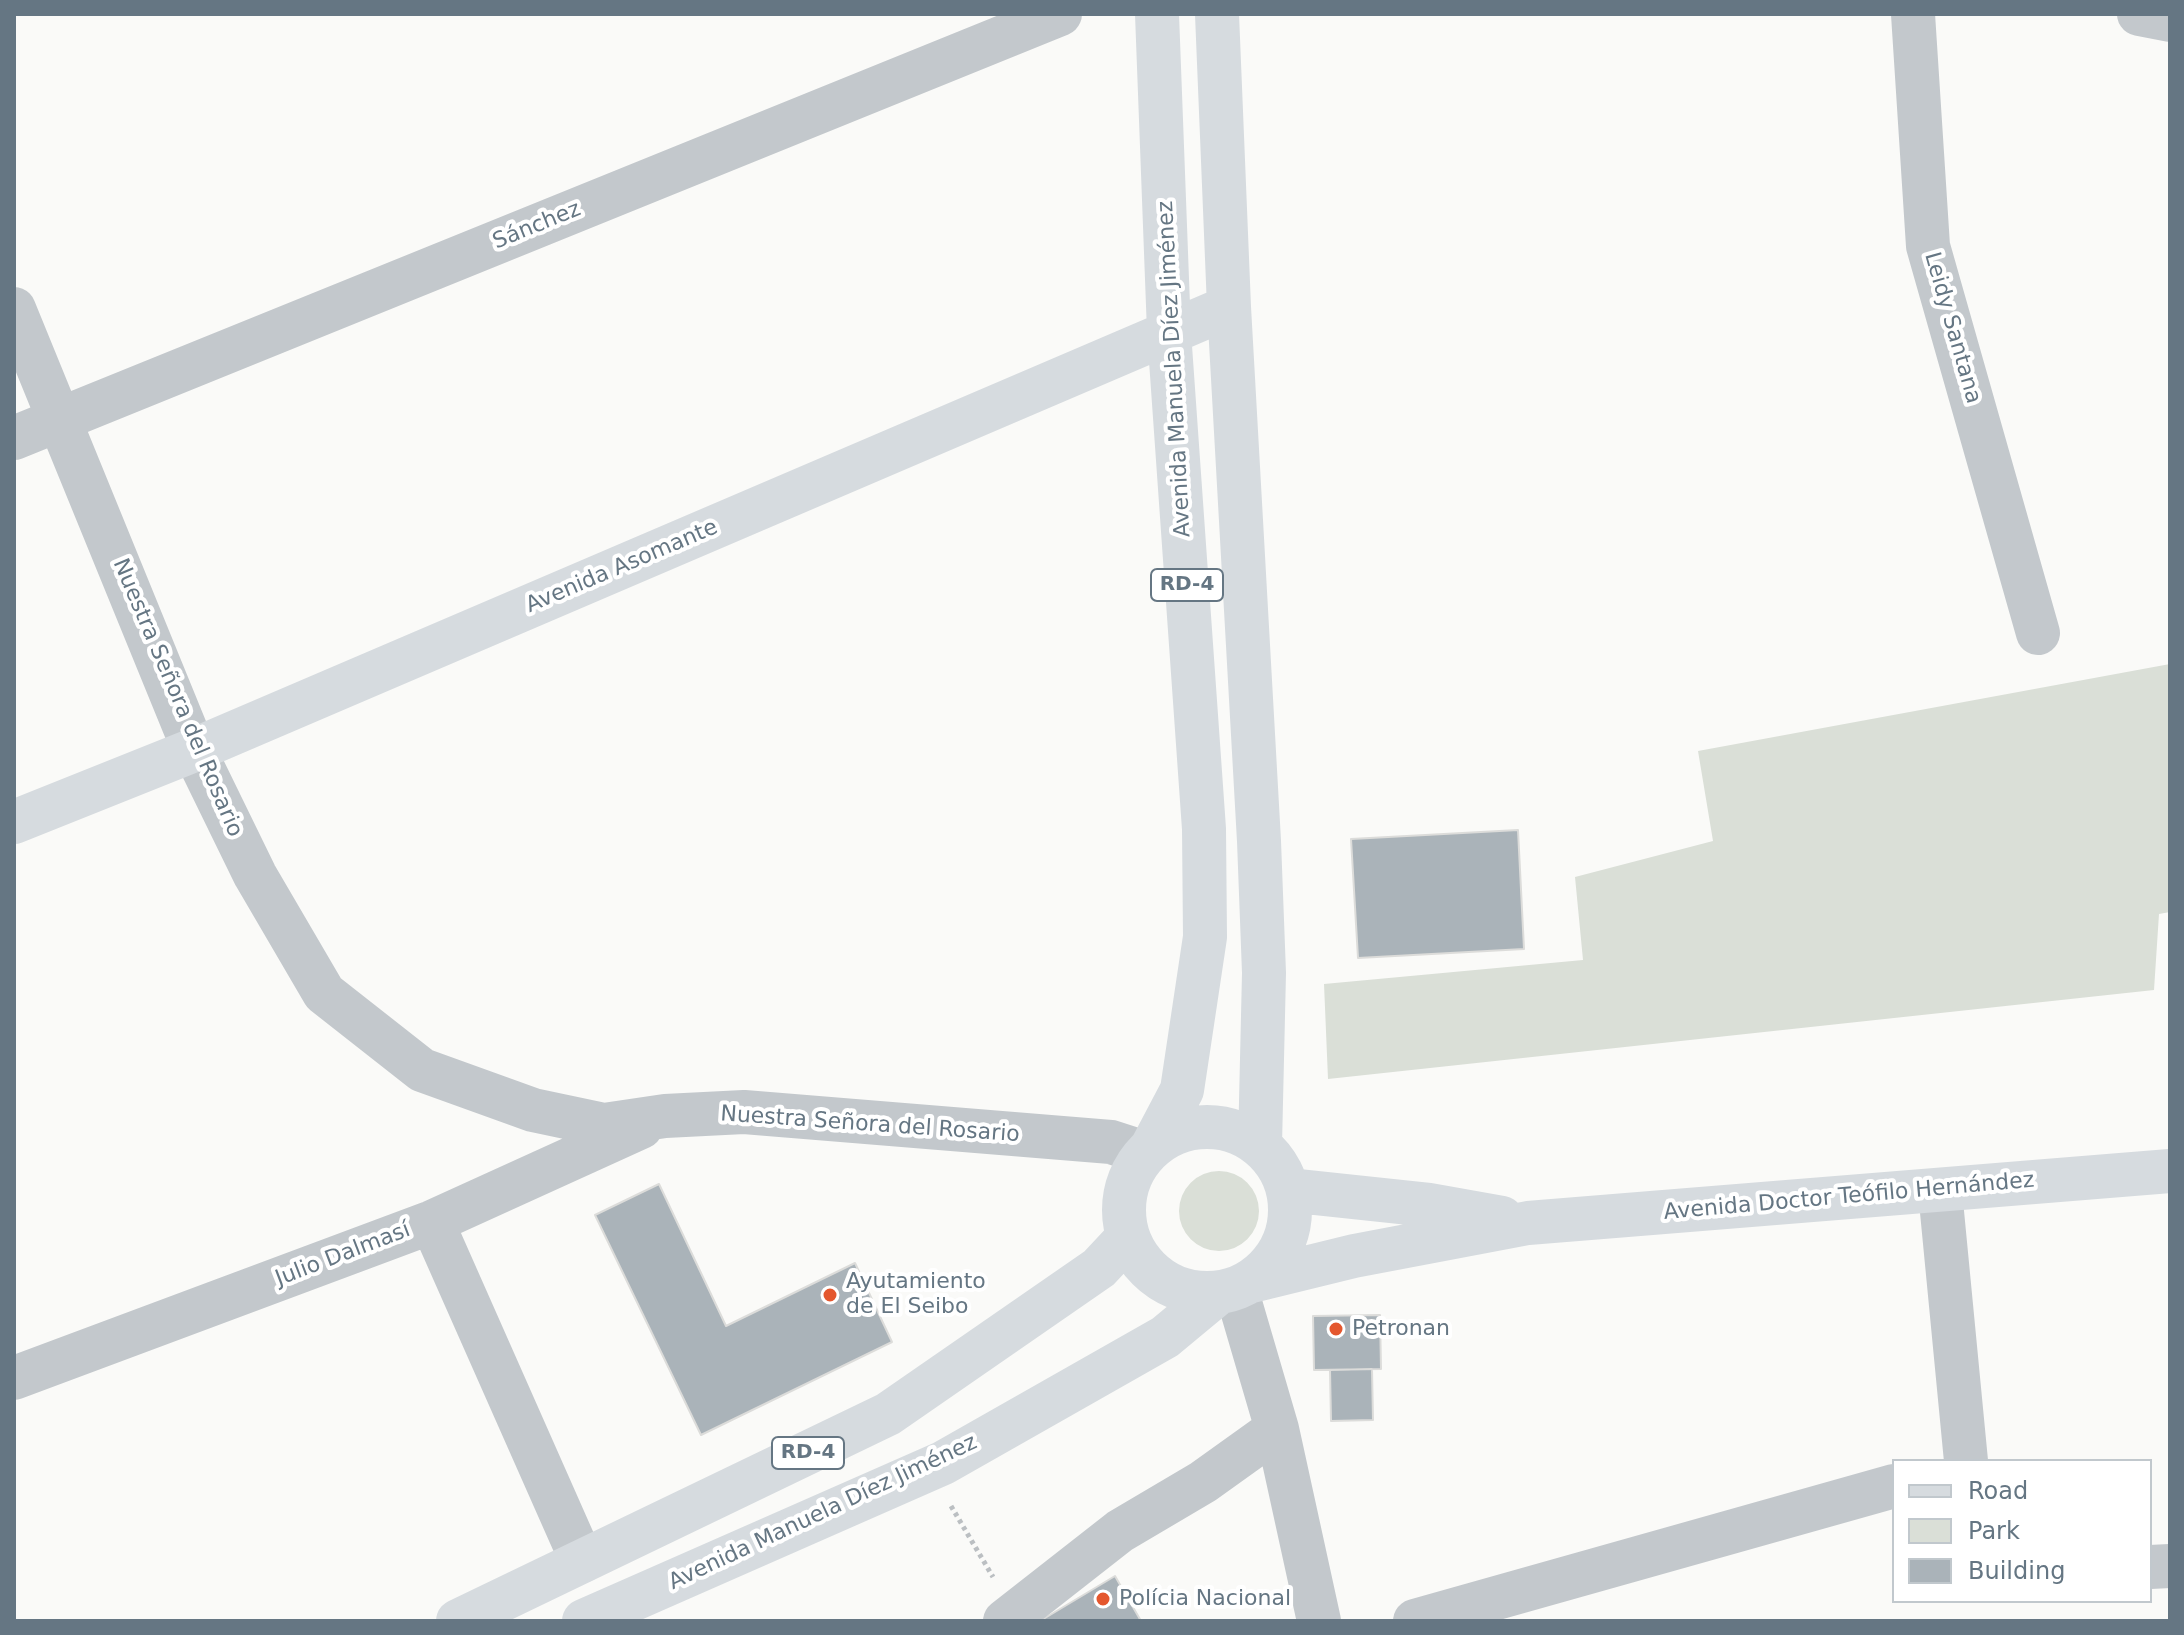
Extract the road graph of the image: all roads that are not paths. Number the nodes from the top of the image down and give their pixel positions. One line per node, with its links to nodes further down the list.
1 (1060, 14): 10 (street, Sánchez)
2 (1157, 14): 9 (main road, Avenida Manuela Díez Jiménez / RD-4)
3 (1217, 14): 7 (main road, RD-4)
4 (1913, 14): 12 (street, Leidy Santana)
5 (2139, 14): 6 (street)
6 (2170, 20)
7 (1229, 307): 9 (main road, Avenida Asomante); 16 (main road, RD-4)
8 (14, 309): 10 (street, Nuestra Señora del Rosario)
9 (1169, 332): 13 (main road, Avenida Asomante); 17 (main road, Avenida Manuela Díez Jiménez / RD-4)
10 (59, 419): 11 (street, Sánchez); 13 (street, Nuestra Señora del Rosario)
11 (14, 438)
12 (2038, 633)
13 (194, 750): 14 (main road, Avenida Asomante); 15 (street, Nuestra Señora del Rosario)
14 (14, 822)
15 (665, 1116): 17 (street, Nuestra Señora del Rosario); 21 (street, Julio Dalmasí)
16 (1260, 1145): 17 (main road); 19 (main road)
17 (1149, 1150): 23 (main road, RD-4)
18 (2170, 1171): 20 (main road, Avenida Doctor Teófilo Hernández)
19 (1288, 1190): 22 (main road, Avenida Doctor Teófilo Hernández); 24 (main road)
20 (1940, 1191): 22 (main road, Avenida Doctor Teófilo Hernández); 27 (street)
21 (432, 1222): 25 (street, Julio Dalmasí); 29 (street)
22 (1528, 1223): 24 (main road, Avenida Doctor Teófilo Hernández)
23 (1128, 1237): 24 (main road, RD-4); 29 (main road, RD-4)
24 (1236, 1288): 26 (street); 32 (main road, Avenida Manuela Díez Jiménez)
25 (14, 1378)
26 (1277, 1429): 30 (street); 33 (street)
27 (1966, 1459)
28 (1892, 1487): 34 (street)
29 (582, 1561): 31 (main road, RD-4)
30 (1011, 1618)
31 (458, 1621)
32 (584, 1621)
33 (1319, 1621)
34 (1415, 1621)

